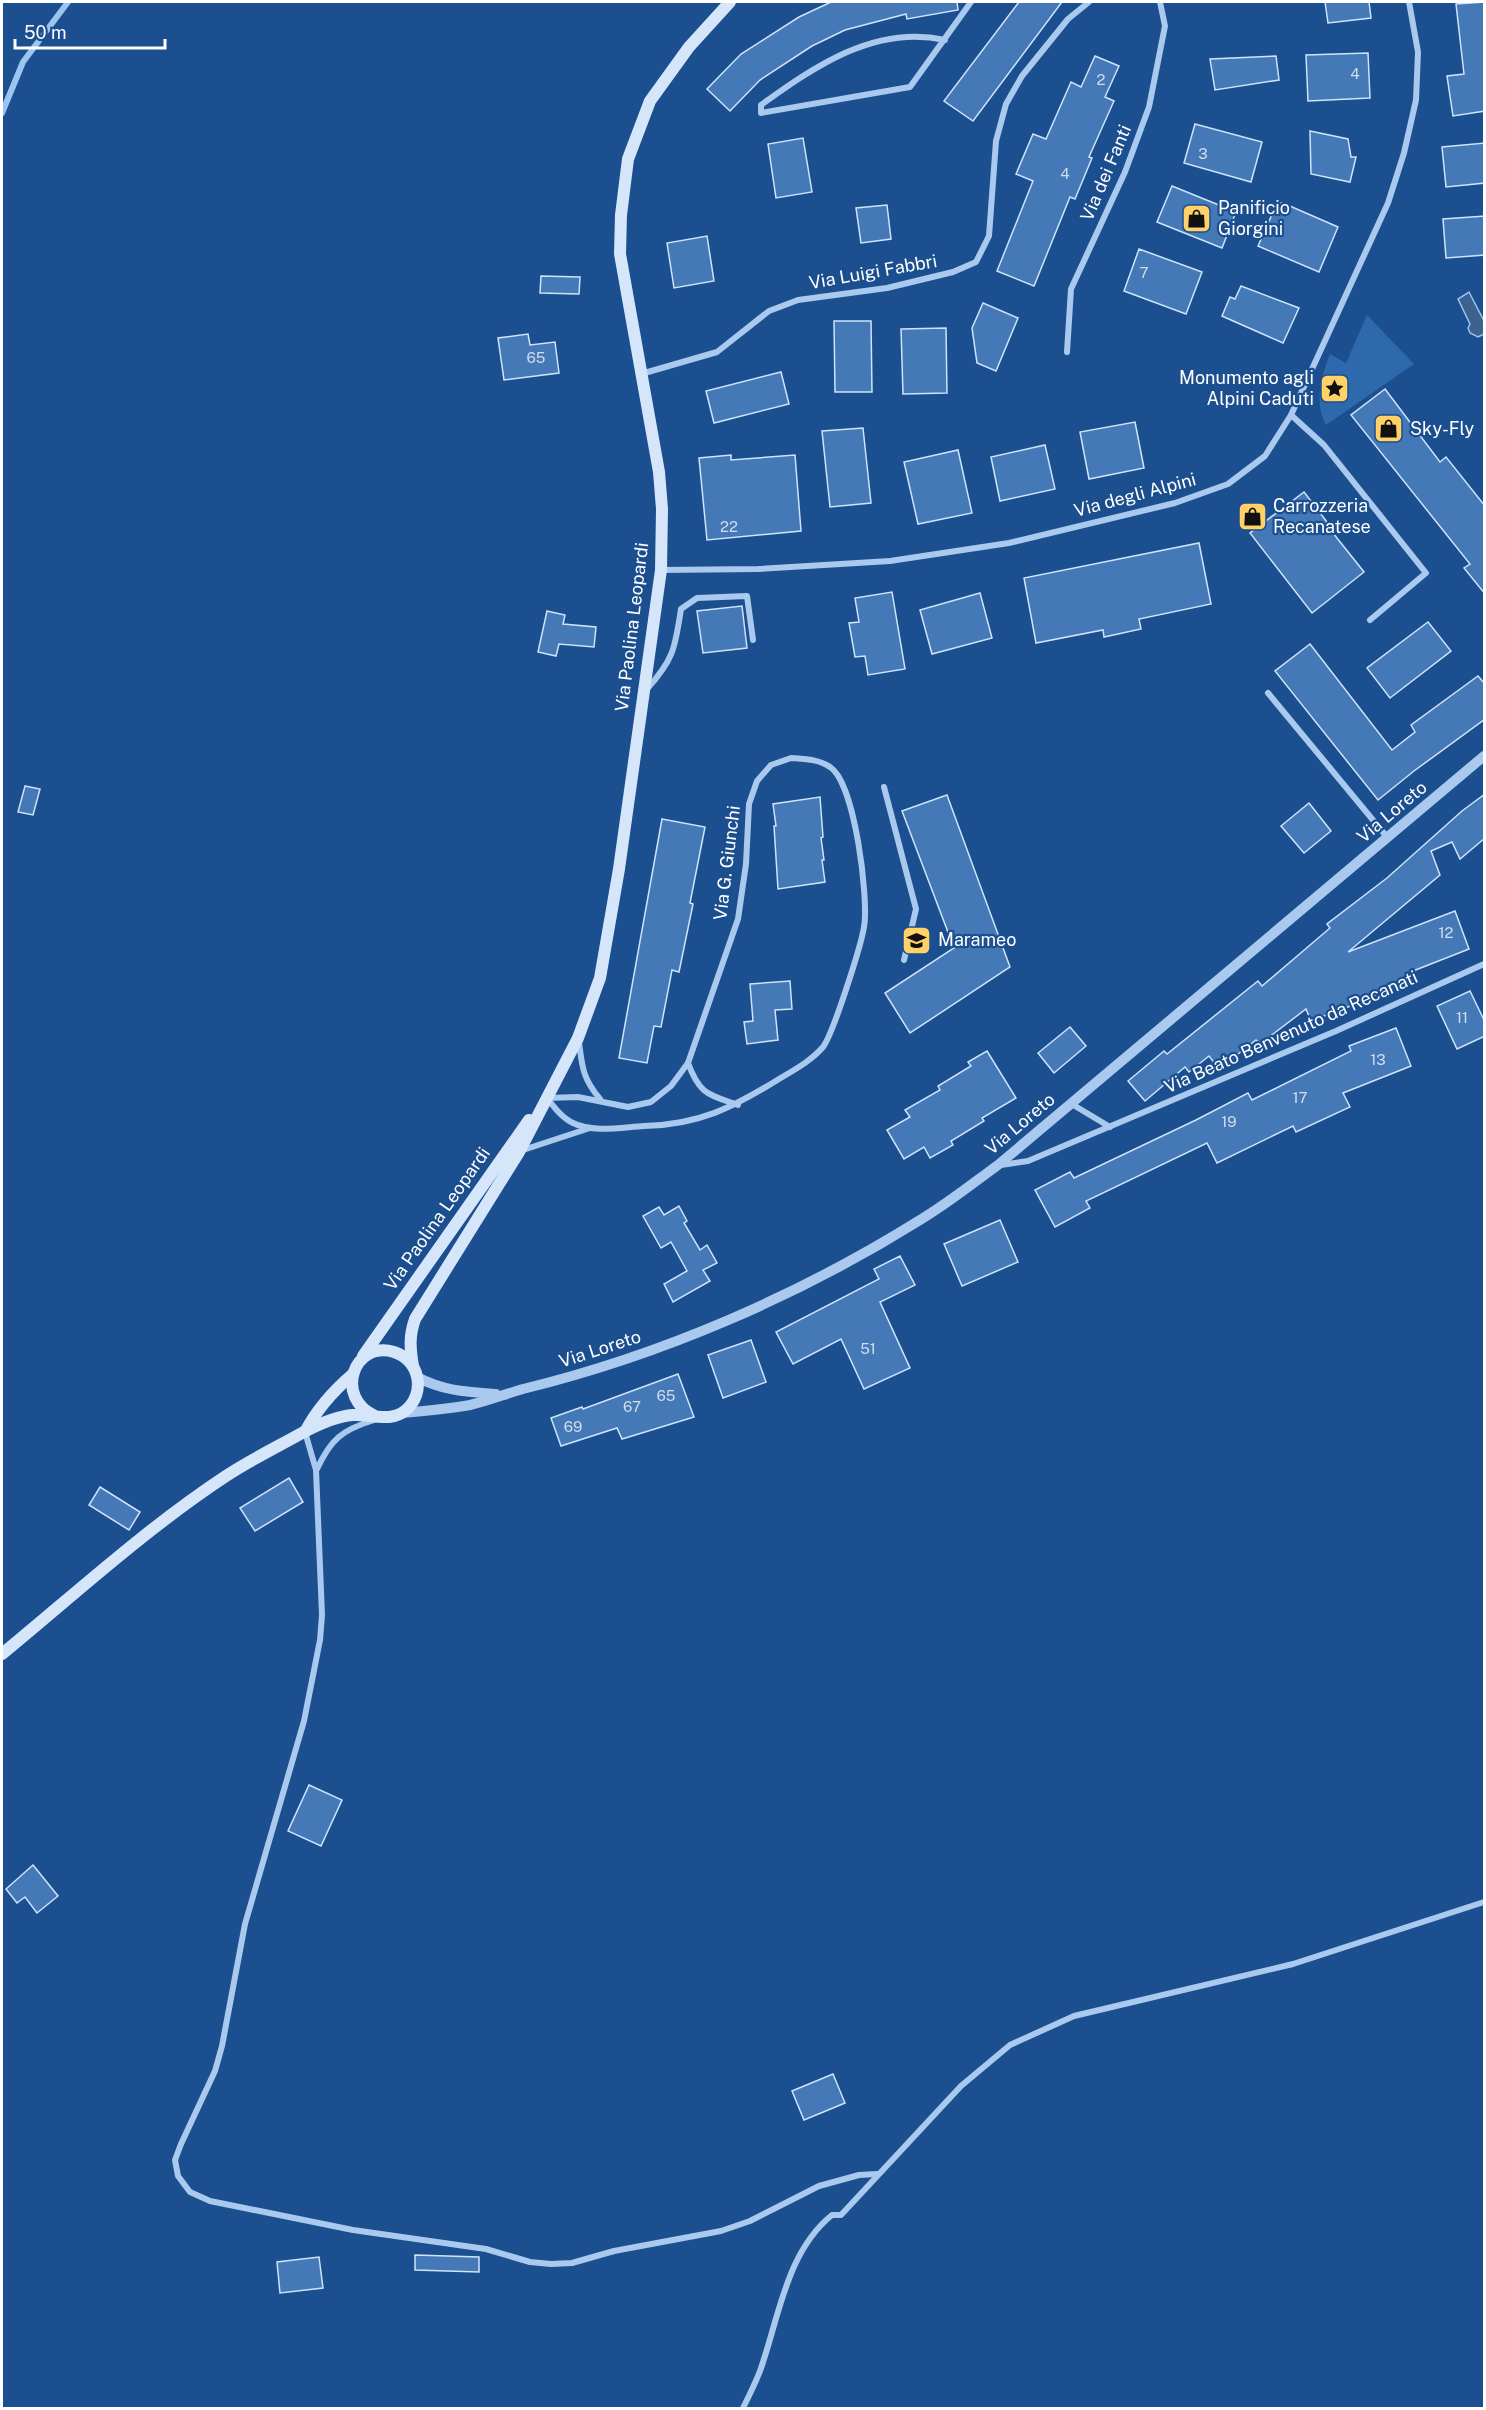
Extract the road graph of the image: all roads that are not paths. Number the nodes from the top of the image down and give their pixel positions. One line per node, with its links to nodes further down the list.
1 (730, 2): 8 (main road, Via Paolina Leopardi)
2 (971, 2): 6 (street)
3 (1089, 2): 8 (street, Via Luigi Fabbri)
4 (1160, 2): 7 (street, Via dei Fanti)
5 (1409, 2): 9 (street, Via degli Alpini)
6 (945, 40): 6 (street)
7 (1067, 352)
8 (640, 375): 10 (main road, Via Paolina Leopardi)
9 (1291, 415): 10 (street, Via degli Alpini); 11 (street)
10 (661, 570): 14 (main road, Via Paolina Leopardi)
11 (1370, 620)
12 (753, 640): 14 (street)
13 (1269, 693): 17 (street)
14 (643, 694): 20 (main road, Via Paolina Leopardi)
15 (1485, 756): 17 (street, Via Loreto)
16 (884, 787): 18 (street)
17 (1388, 837): 24 (street, Via Loreto)
18 (904, 960)
19 (1485, 964): 26 (street, Via Beato Benvenuto da Recanati)
20 (578, 1038): 22 (main road, Via Paolina Leopardi); 23 (street)
21 (688, 1063): 23 (street, Via G. Giunchi); 25 (street); 25 (street, Via G. Giunchi)
22 (546, 1098): 23 (street, Via G. Giunchi); 27 (street, Via G. Giunchi); 28 (main road, Via Paolina Leopardi); 30 (main road, Via Paolina Leopardi)
23 (600, 1099)
24 (1070, 1103): 26 (street); 29 (street, Via Loreto)
25 (738, 1105): 27 (street, Via G. Giunchi)
26 (1110, 1127): 29 (street, Via Beato Benvenuto da Recanati)
27 (590, 1128): 28 (street, Via G. Giunchi)
28 (519, 1152): 31 (main road, Via Paolina Leopardi)
29 (998, 1165): 33 (street, Via Loreto)
30 (359, 1362): 31 (main road); 32 (main road)
31 (415, 1371): 33 (street, Via Loreto); 34 (main road)
32 (353, 1374): 35 (main road); 36 (main road)
33 (502, 1394): 34 (street, Via Loreto)
34 (402, 1413): 35 (main road)
35 (379, 1417): 36 (main road); 37 (street)
36 (305, 1432): 37 (street); 38 (main road)
37 (316, 1470): 40 (street)
38 (2, 1654)
39 (1485, 1902): 40 (street)
40 (877, 2174): 41 (street)
41 (743, 2409)

